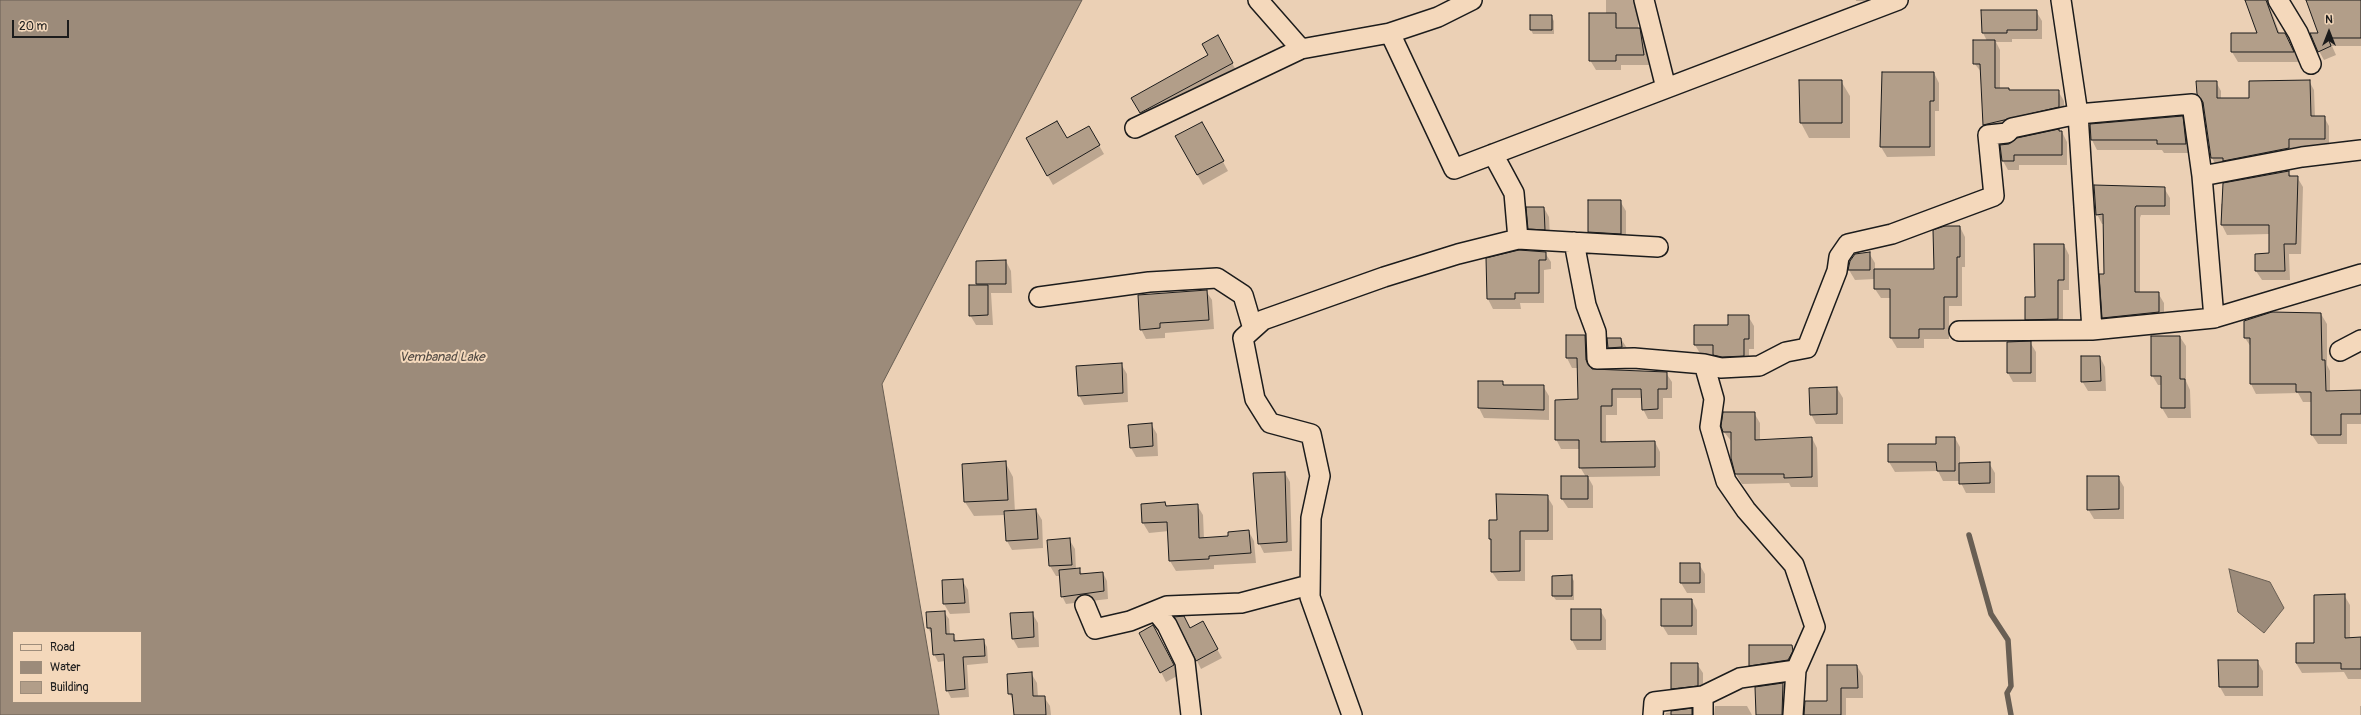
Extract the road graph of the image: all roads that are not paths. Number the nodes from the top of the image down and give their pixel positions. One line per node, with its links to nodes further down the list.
1 (1258, 0): 8 (street)
2 (1472, 0): 7 (street)
3 (1644, 0): 10 (street)
4 (1898, 0): 10 (street)
5 (2061, 0): 11 (street)
6 (2278, 0): 9 (street)
7 (1390, 33): 8 (street); 14 (street)
8 (1301, 49): 12 (street)
9 (2310, 64)
10 (1666, 88): 14 (street)
11 (2078, 114): 15 (street); 23 (street); 27 (street)
12 (1135, 128)
13 (2361, 150): 15 (street)
14 (1493, 154): 16 (street)
15 (2202, 176): 21 (street)
16 (1518, 239): 17 (street); 22 (street)
17 (1574, 242): 18 (street); 27 (street)
18 (1658, 247)
19 (2359, 279): 21 (street)
20 (1039, 297): 22 (street)
21 (2214, 318): 23 (street)
22 (1254, 329): 28 (street)
23 (2092, 330): 24 (street)
24 (1959, 331)
25 (2361, 340): 26 (street)
26 (2340, 351)
27 (1704, 364): 31 (street)
28 (1309, 585): 30 (street); 34 (street)
29 (1085, 605): 30 (street)
30 (1156, 610): 33 (street)
31 (1796, 670): 32 (street); 37 (street)
32 (1703, 696): 35 (street); 36 (street)
33 (1191, 715)
34 (1352, 715)
35 (1653, 715)
36 (1703, 715)
37 (1793, 715)

